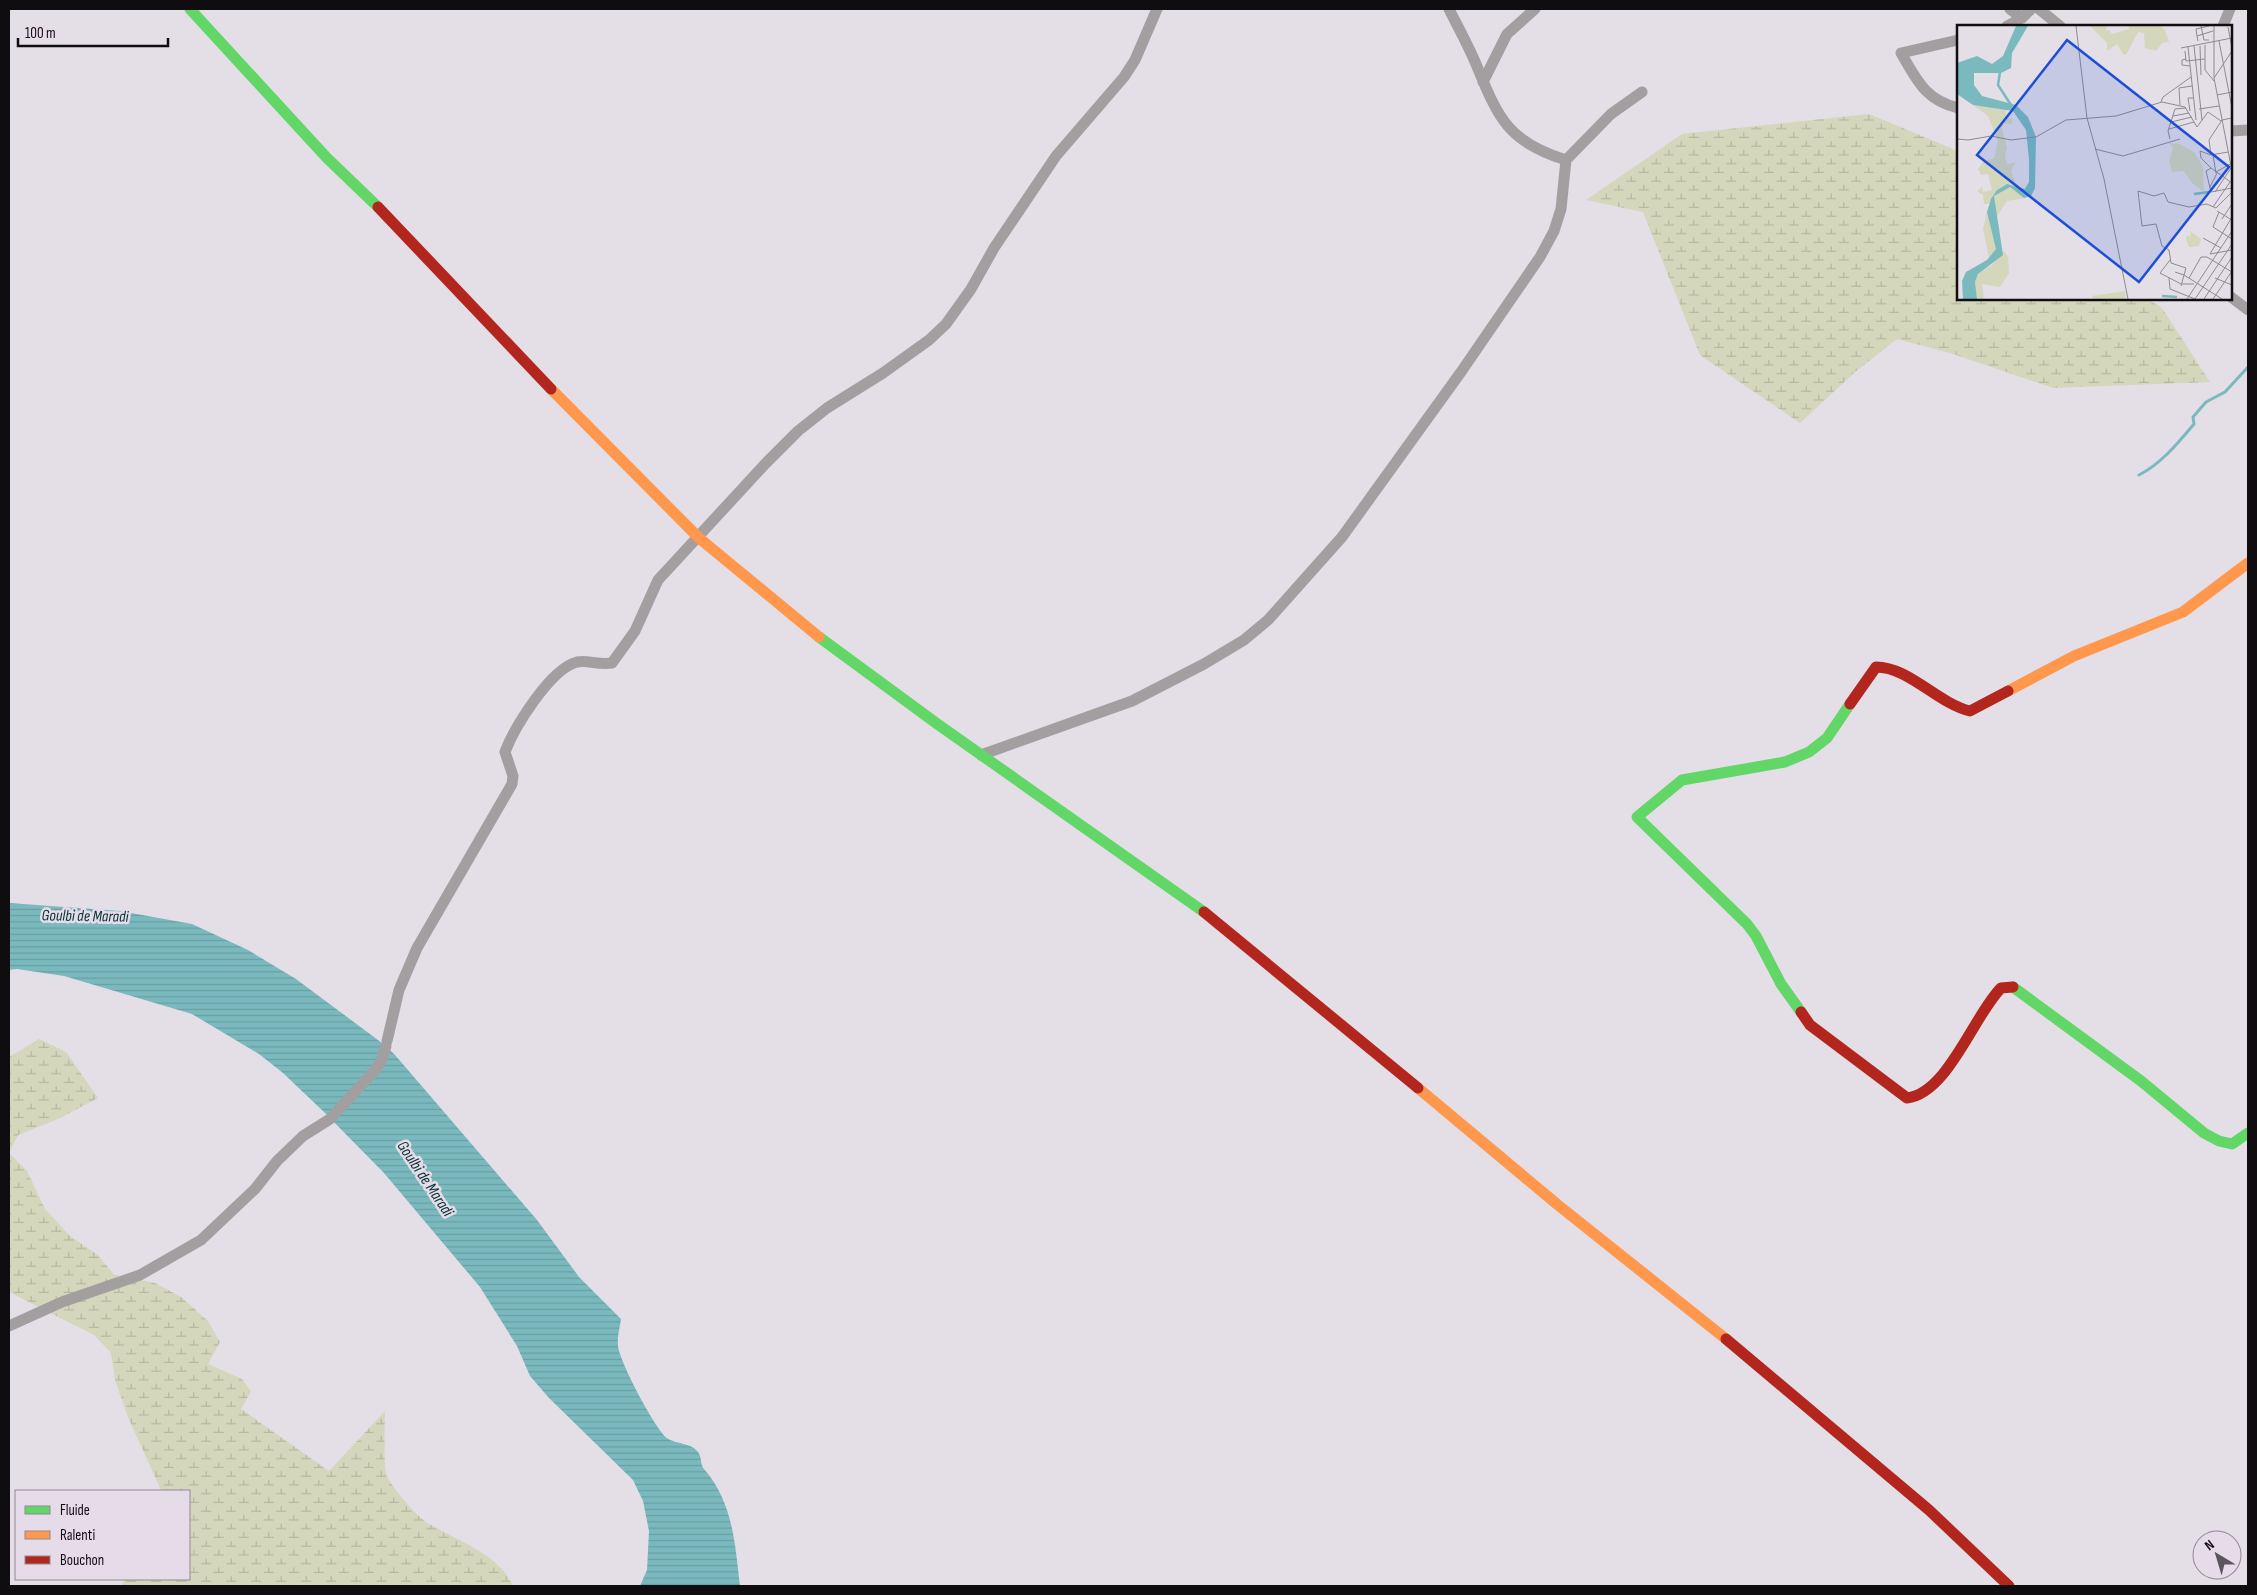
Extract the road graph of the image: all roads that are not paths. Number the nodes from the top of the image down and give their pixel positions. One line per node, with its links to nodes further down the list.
1 (190, 9): 22 (street)
2 (1157, 9): 22 (street)
3 (1449, 9): 14 (street)
4 (1535, 9): 14 (street)
5 (2010, 9): 9 (street)
6 (2031, 9): 9 (street)
7 (2039, 9): 11 (street)
8 (2230, 9): 12 (street)
9 (2022, 18): 10 (street)
10 (2009, 25)
11 (2059, 25)
12 (2223, 25)
13 (1957, 40): 16 (street)
14 (1483, 82): 19 (street)
15 (1642, 92): 19 (street)
16 (1957, 108)
17 (2248, 130): 18 (street)
18 (2232, 131)
19 (1566, 160): 24 (street)
20 (2232, 298): 21 (street)
21 (2248, 310)
22 (699, 538): 24 (street); 26 (street)
23 (2248, 563): 25 (street)
24 (981, 755): 27 (street)
25 (2248, 1132)
26 (9, 1326)
27 (2009, 1586)

